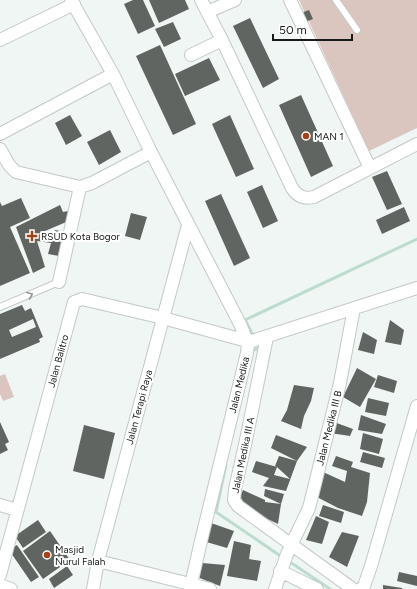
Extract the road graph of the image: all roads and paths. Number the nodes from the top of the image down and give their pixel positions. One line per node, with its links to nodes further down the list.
1 (201, 0): 6 (street)
2 (235, 0): 6 (street)
3 (290, 0): 16 (street)
4 (336, 0): 7 (lane)
5 (72, 2): 8 (street); 11 (street, Jalan Medika)
6 (206, 12): 9 (street)
7 (357, 30)
8 (0, 40)
9 (222, 40): 10 (street); 16 (street)
10 (191, 55)
11 (113, 74): 12 (street); 15 (street, Jalan Medika)
12 (0, 134)
13 (417, 144): 16 (street)
14 (0, 149): 17 (street)
15 (151, 152): 17 (street); 18 (street, Jalan Medika)
16 (370, 168)
17 (80, 187): 19 (street)
18 (188, 225): 23 (street, Jalan Terapi Raya); 24 (street, Jalan Medika)
19 (59, 282): 21 (lane, one-way to 19)
20 (417, 288): 22 (street)
21 (0, 307)
22 (354, 308): 24 (street); 28 (street, Jalan Medika III B)
23 (163, 318): 24 (street); 27 (street, Jalan Balitro); 29 (street, Jalan Terapi Raya)
24 (256, 340): 28 (street, Jalan Medika III A); 33 (street, Jalan Medika)
25 (417, 406): 34 (street)
26 (0, 505): 27 (street)
27 (18, 510): 31 (street, Jalan Balitro)
28 (290, 549): 30 (street, Jalan Medika III B); 34 (street)
29 (98, 561): 33 (street); 36 (street, Jalan Terapi Raya)
30 (281, 570): 38 (street, Jalan Medika III B); 39 (street)
31 (0, 575)
32 (0, 585): 35 (street)
33 (191, 587): 37 (street)
34 (361, 588)
35 (11, 589)
36 (93, 589)
37 (210, 589)
38 (275, 589)
39 (317, 589)

